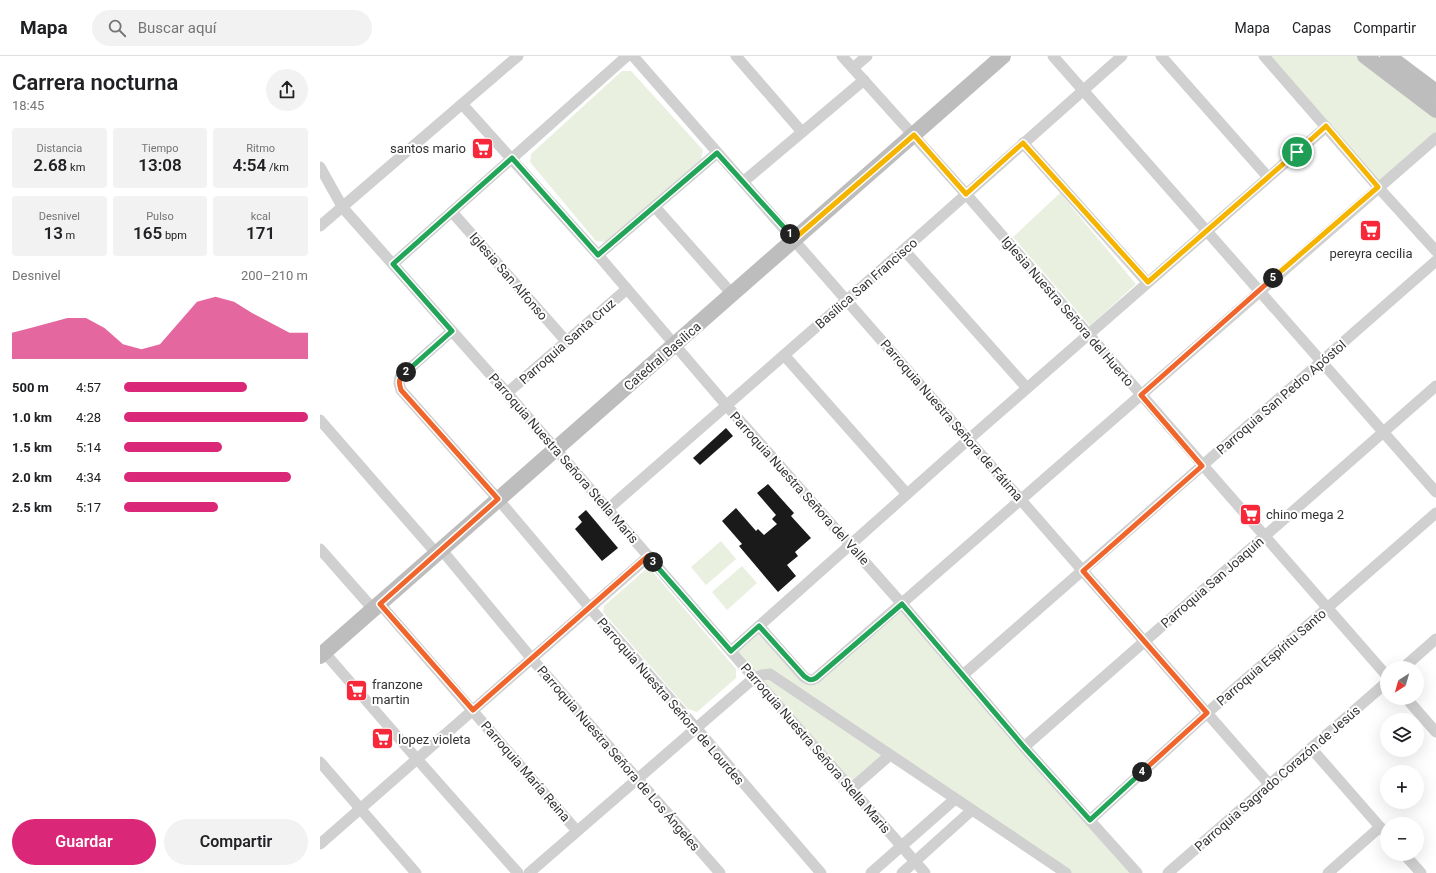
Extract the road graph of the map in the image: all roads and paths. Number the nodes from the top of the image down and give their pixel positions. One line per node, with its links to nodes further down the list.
1 (518, 56): 18 (street)
2 (627, 56): 26 (street)
3 (633, 56): 25 (street, Parroquia Nuestra Señora de Fátima)
4 (736, 56): 21 (street)
5 (842, 56): 14 (street, Iglesia Nuestra Señora del Huerto)
6 (867, 56): 14 (street)
7 (1003, 56): 22 (main road, Catedral Basílica)
8 (1053, 56): 16 (street)
9 (1122, 56): 16 (street, Basílica San Francisco)
10 (1162, 56): 28 (street)
11 (1264, 56): 20 (street)
12 (1365, 56): 13 (main road)
13 (1389, 60): 17 (main road); 19 (main road)
14 (853, 68): 15 (street, Iglesia Nuestra Señora del Huerto)
15 (864, 80): 21 (street); 22 (street, Iglesia Nuestra Señora del Huerto)
16 (1083, 90): 24 (street, Basílica San Francisco); 36 (street)
17 (1436, 92)
18 (462, 104): 26 (street, Parroquia Nuestra Señora del Valle); 33 (street)
19 (1436, 110)
20 (1326, 126): 28 (street); 30 (street)
21 (802, 132): 29 (street)
22 (914, 135): 31 (street, Iglesia Nuestra Señora del Huerto); 37 (main road, Catedral Basílica)
23 (1436, 138): 30 (street)
24 (1023, 143): 31 (street, Basílica San Francisco); 43 (street)
25 (717, 153): 29 (street, Parroquia Nuestra Señora de Fátima); 32 (street)
26 (512, 158): 34 (street); 40 (street, Parroquia Nuestra Señora del Valle)
27 (320, 167): 33 (street, Parroquia Nuestra Señora Stella Maris)
28 (1268, 177): 36 (street)
29 (743, 182): 37 (street, Parroquia Nuestra Señora de Fátima)
30 (1378, 187): 39 (street); 45 (street)
31 (966, 194): 38 (street, Basílica San Francisco); 49 (street, Iglesia Nuestra Señora del Huerto)
32 (655, 207): 40 (street); 46 (street)
33 (343, 208): 35 (street); 42 (street, Parroquia Nuestra Señora Stella Maris)
34 (452, 212): 42 (street); 50 (street, Iglesia San Alfonso)
35 (320, 226)
36 (1207, 231): 43 (street); 45 (street)
37 (794, 239): 46 (main road, Catedral Basílica); 47 (street, Parroquia Nuestra Señora de Fátima)
38 (904, 250): 47 (street, Basílica San Francisco); 55 (street)
39 (1436, 251)
40 (598, 255): 44 (street, Parroquia Nuestra Señora del Valle)
41 (1436, 261): 53 (street, Parroquia San Pedro Apóstol)
42 (393, 264): 48 (street, Parroquia Nuestra Señora Stella Maris)
43 (1148, 282): 49 (street)
44 (627, 289): 50 (street, Parroquia Santa Cruz); 51 (street, Parroquia Nuestra Señora del Valle)
45 (1259, 290): 53 (street); 57 (street)
46 (732, 294): 51 (main road, Catedral Basílica)
47 (847, 300): 52 (street, Basílica San Francisco); 61 (street, Parroquia Nuestra Señora de Fátima)
48 (452, 331): 56 (street, Parroquia Nuestra Señora Stella Maris); 66 (street, Parroquia Nuestra Señora de Lourdes)
49 (1089, 335): 55 (street); 57 (street, Iglesia Nuestra Señora del Huerto)
50 (566, 341): 56 (street, Parroquia Santa Cruz)
51 (675, 344): 58 (street, Parroquia Nuestra Señora del Valle); 62 (main road, Catedral Basílica)
52 (784, 355): 58 (street, Basílica San Francisco); 65 (street)
53 (1322, 361): 60 (street); 63 (street, Parroquia San Pedro Apóstol)
54 (1436, 386): 60 (street, Parroquia San Joaquín)
55 (1027, 388): 61 (street)
56 (507, 393): 62 (street, Parroquia Nuestra Señora Stella Maris)
57 (1141, 395): 63 (street, Iglesia Nuestra Señora del Huerto); 67 (street)
58 (727, 406): 68 (street, Basílica San Francisco); 71 (street, Parroquia Nuestra Señora del Valle)
59 (320, 420): 73 (street, Parroquia Nuestra Señora de Los Ángeles)
60 (1383, 432): 64 (street); 70 (street, Parroquia San Joaquín)
61 (969, 439): 65 (street); 67 (street, Parroquia Nuestra Señora de Fátima)
62 (556, 449): 66 (main road, Catedral Basílica); 68 (street, Parroquia Nuestra Señora Stella Maris)
63 (1202, 466): 70 (street, Iglesia Nuestra Señora del Huerto); 75 (street, Parroquia San Pedro Apóstol)
64 (1436, 492)
65 (907, 494): 71 (street)
66 (498, 499): 73 (main road, Catedral Basílica); 78 (street, Parroquia Nuestra Señora de Lourdes)
67 (1021, 500): 75 (street, Parroquia Nuestra Señora de Fátima); 76 (street)
68 (608, 509): 74 (street, Parroquia Nuestra Señora Stella Maris)
69 (1436, 513): 79 (street, Parroquia Espíritu Santo)
70 (1264, 536): 79 (street, Iglesia Nuestra Señora del Huerto); 82 (street, Parroquia San Joaquín)
71 (850, 545): 76 (street, Parroquia Nuestra Señora del Valle); 80 (street)
72 (320, 549): 77 (street, Parroquia María Reina)
73 (439, 551): 77 (main road, Catedral Basílica); 85 (street, Parroquia Nuestra Señora de Los Ángeles)
74 (648, 556): 78 (street); 83 (street, Parroquia Nuestra Señora Stella Maris)
75 (1083, 571): 82 (street, Parroquia Nuestra Señora de Fátima); 88 (street, Parroquia San Pedro Apóstol)
76 (902, 604): 80 (street); 88 (street, Parroquia Nuestra Señora del Valle)
77 (376, 607): 84 (main road, Catedral Basílica); 92 (street, Parroquia María Reina)
78 (590, 608): 85 (street); 94 (street, Parroquia Nuestra Señora de Lourdes)
79 (1327, 608): 87 (street, Iglesia Nuestra Señora del Huerto); 93 (street, Parroquia Espíritu Santo)
80 (759, 626): 83 (street)
81 (1436, 639): 86 (street)
82 (1144, 641): 93 (street, Parroquia Nuestra Señora de Fátima); 96 (street, Parroquia San Joaquín)
83 (731, 651): 89 (street, Parroquia Nuestra Señora Stella Maris)
84 (322, 654): 99 (street)
85 (532, 659): 92 (street); 101 (street, Parroquia Nuestra Señora de Los Ángeles)
86 (1411, 661)
87 (1380, 668)
88 (963, 675): 96 (street, Parroquia Nuestra Señora del Valle)
89 (754, 678): 94 (street); 98 (street); 103 (street, Parroquia Nuestra Señora Stella Maris)
90 (1380, 688): 97 (street, Parroquia Sagrado Corazón de Jesús)
91 (1412, 705): 95 (street)
92 (473, 710): 99 (street); 109 (street, Parroquia María Reina)
93 (1207, 713): 102 (street, Parroquia Nuestra Señora de Fátima); 107 (street, Parroquia Espíritu Santo)
94 (696, 728): 101 (street); 120 (street, Parroquia Nuestra Señora de Lourdes)
95 (1436, 732)
96 (1024, 747): 107 (street, Parroquia Nuestra Señora del Valle)
97 (1311, 748): 102 (street, Parroquia Sagrado Corazón de Jesús); 108 (street)
98 (890, 755): 103 (street); 104 (street)
99 (417, 760): 105 (street); 117 (street)
100 (320, 762): 105 (street)
101 (638, 778): 109 (street); 119 (street, Parroquia Nuestra Señora de Los Ángeles)
102 (1269, 784): 125 (street, Parroquia Sagrado Corazón de Jesús)
103 (851, 789): 112 (street, Parroquia Nuestra Señora Stella Maris)
104 (955, 798): 106 (street); 112 (street)
105 (360, 809): 111 (street); 116 (street)
106 (972, 810): 113 (street); 115 (street)
107 (1090, 820): 124 (street, Parroquia Nuestra Señora del Valle)
108 (1380, 826)
109 (577, 831): 118 (street)
110 (1380, 834): 126 (street)
111 (320, 844)
112 (901, 847): 113 (street, Parroquia Nuestra Señora Stella Maris); 121 (street)
113 (914, 861): 122 (street); 123 (street, Parroquia Nuestra Señora Stella Maris)
114 (1410, 861): 127 (street)
115 (1059, 871)
116 (416, 873)
117 (518, 873)
118 (529, 873)
119 (720, 873)
120 (821, 873)
121 (871, 873)
122 (902, 873)
123 (925, 873)
124 (1137, 873)
125 (1168, 873)
126 (1328, 873)
127 (1421, 873)

